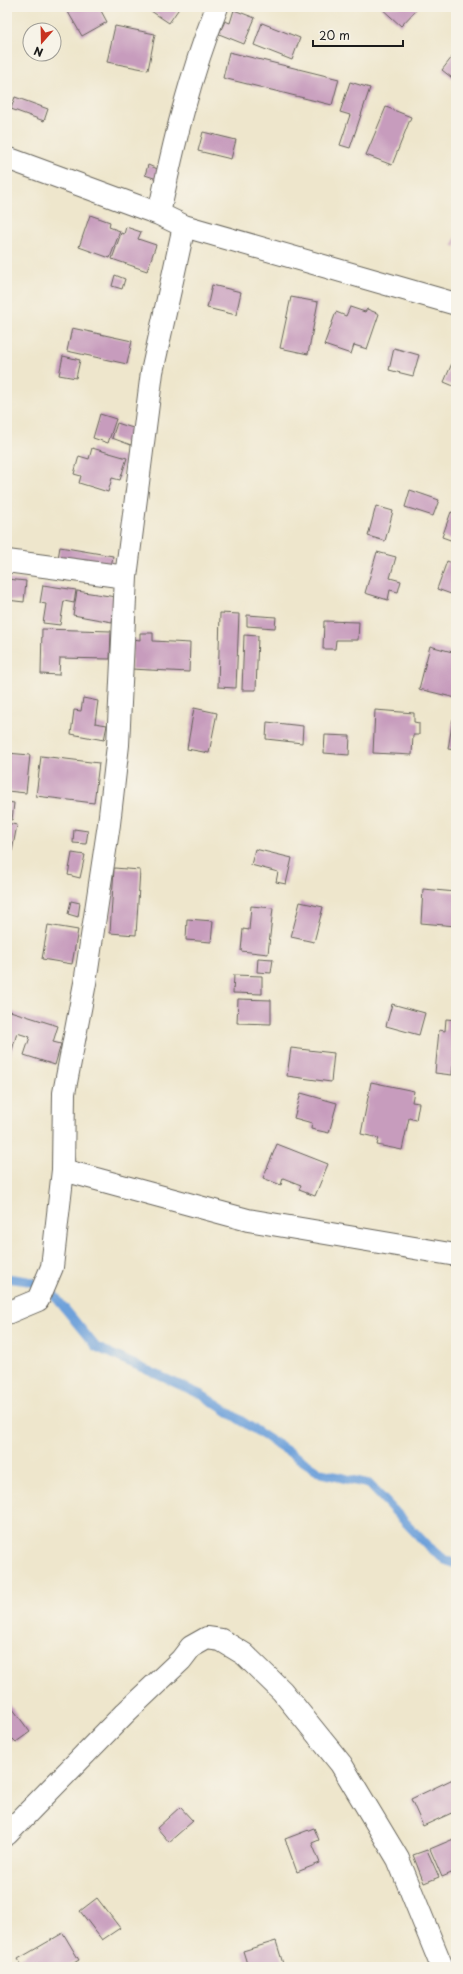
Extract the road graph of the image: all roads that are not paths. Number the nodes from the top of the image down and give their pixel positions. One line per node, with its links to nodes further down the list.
1 (217, 7): 3 (street)
2 (7, 158): 3 (street)
3 (159, 214): 4 (street)
4 (184, 226): 5 (street); 7 (street)
5 (456, 304)
6 (7, 561): 7 (street)
7 (126, 576): 8 (street)
8 (63, 1170): 9 (street); 10 (street)
9 (456, 1255)
10 (7, 1313)
11 (7, 1834): 12 (street)
12 (442, 1967)

